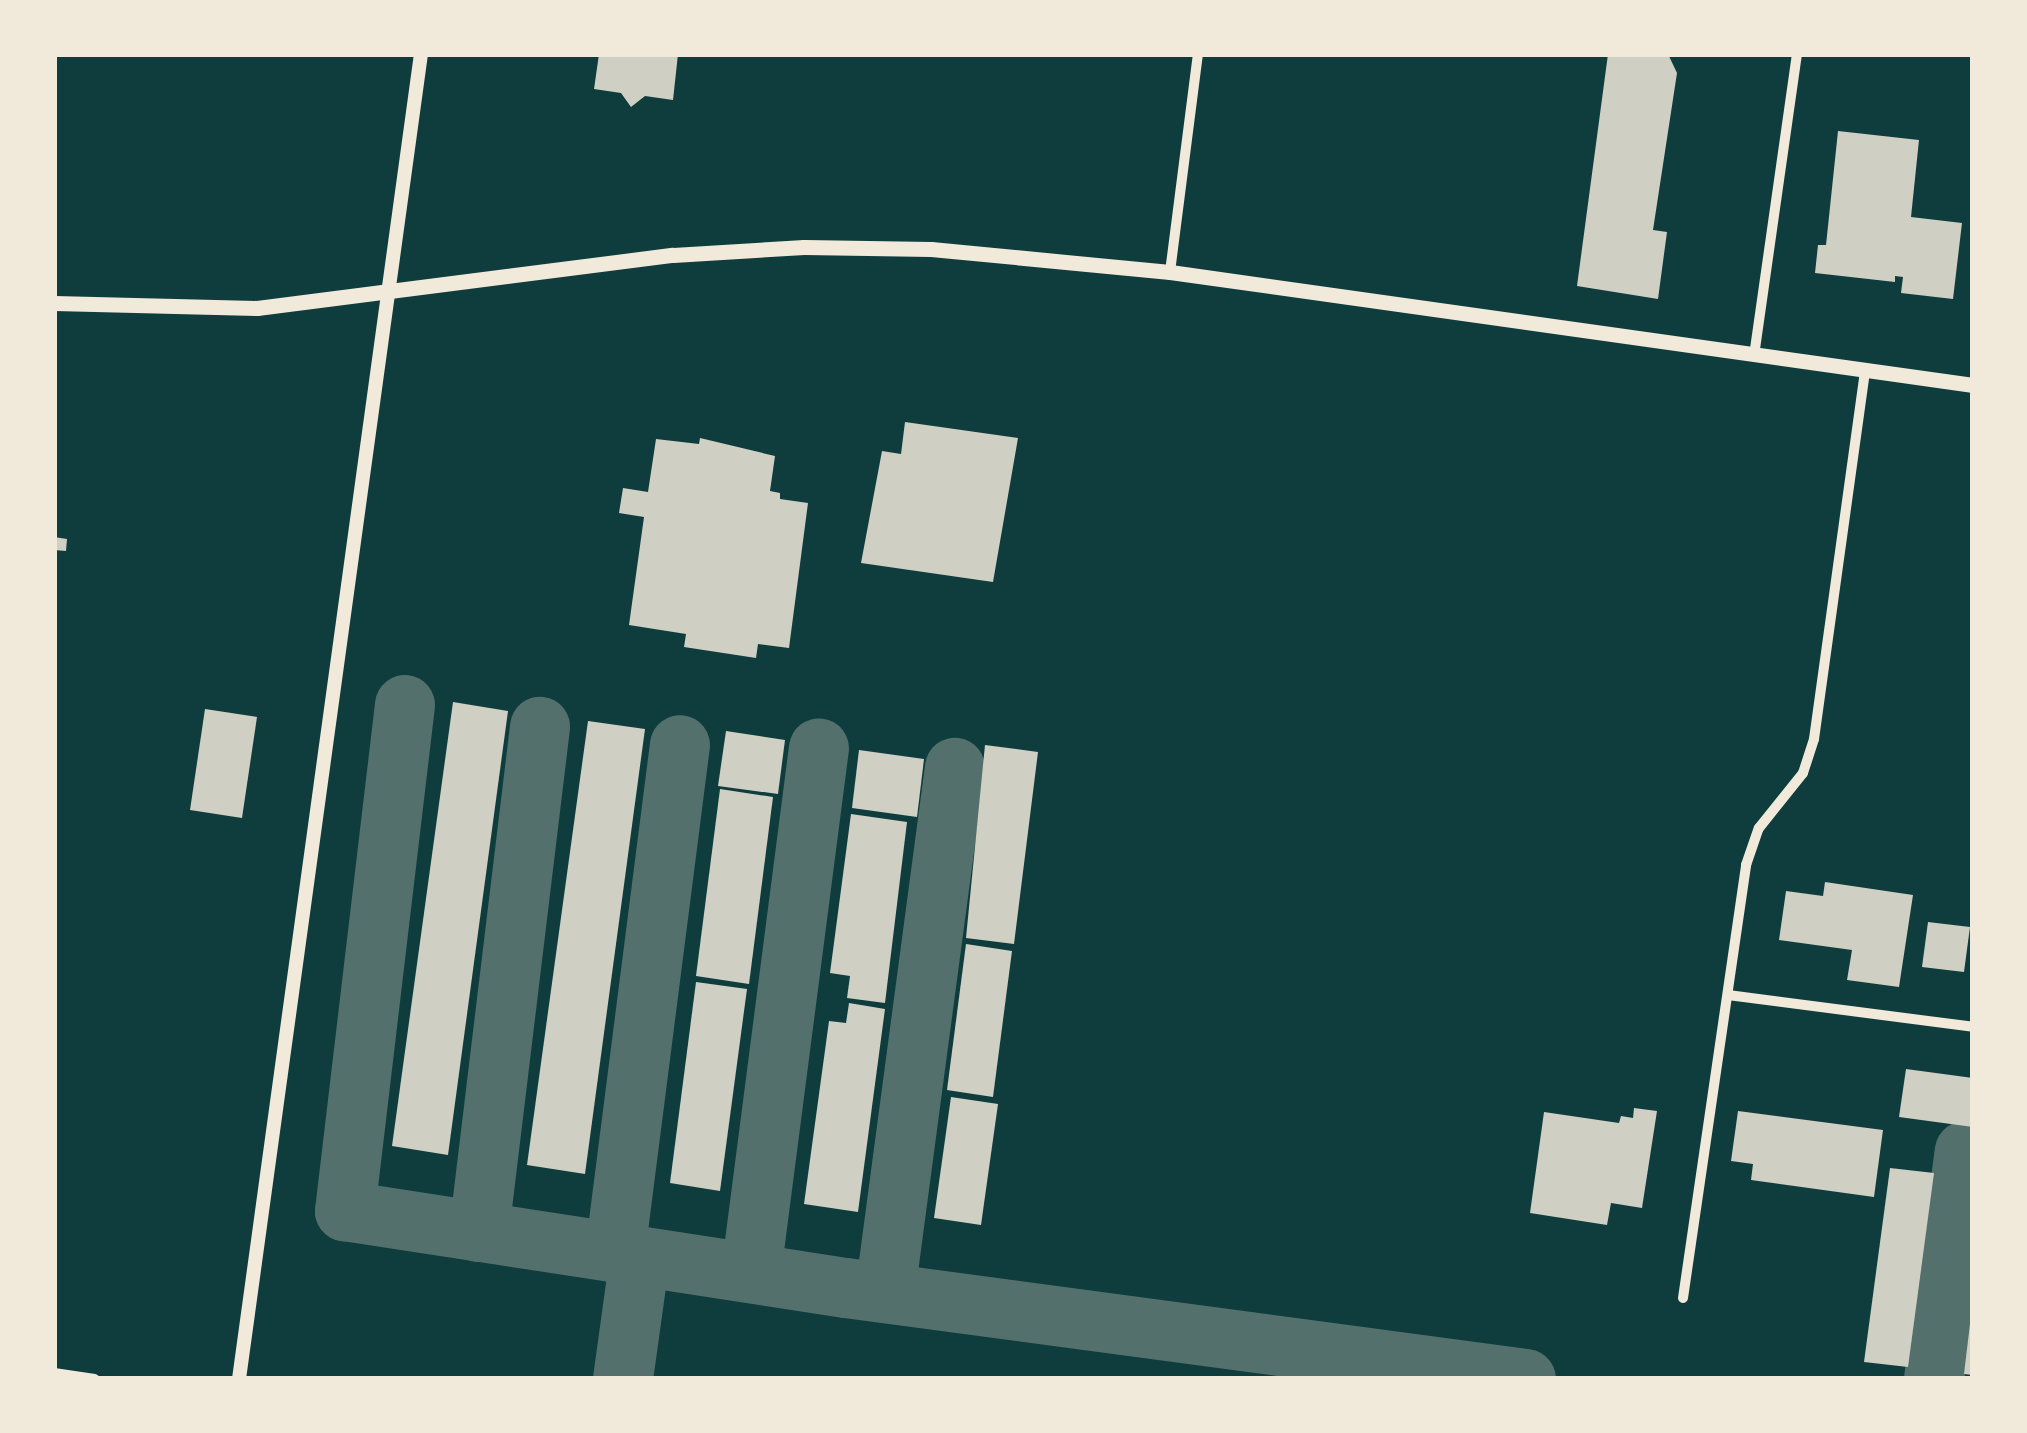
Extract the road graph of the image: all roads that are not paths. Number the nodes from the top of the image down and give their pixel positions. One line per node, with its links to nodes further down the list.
1 (421, 54): 5 (street)
2 (1198, 54): 4 (street)
3 (1797, 54): 7 (street)
4 (1170, 272): 5 (main road); 7 (main road)
5 (388, 294): 6 (main road); 15 (street)
6 (54, 303)
7 (1754, 356): 8 (main road)
8 (1865, 370): 9 (main road); 10 (street)
9 (1973, 385)
10 (1728, 994): 11 (street); 12 (street)
11 (1973, 1027)
12 (1682, 1298)
13 (54, 1373): 14 (street)
14 (95, 1379)
15 (239, 1379)

